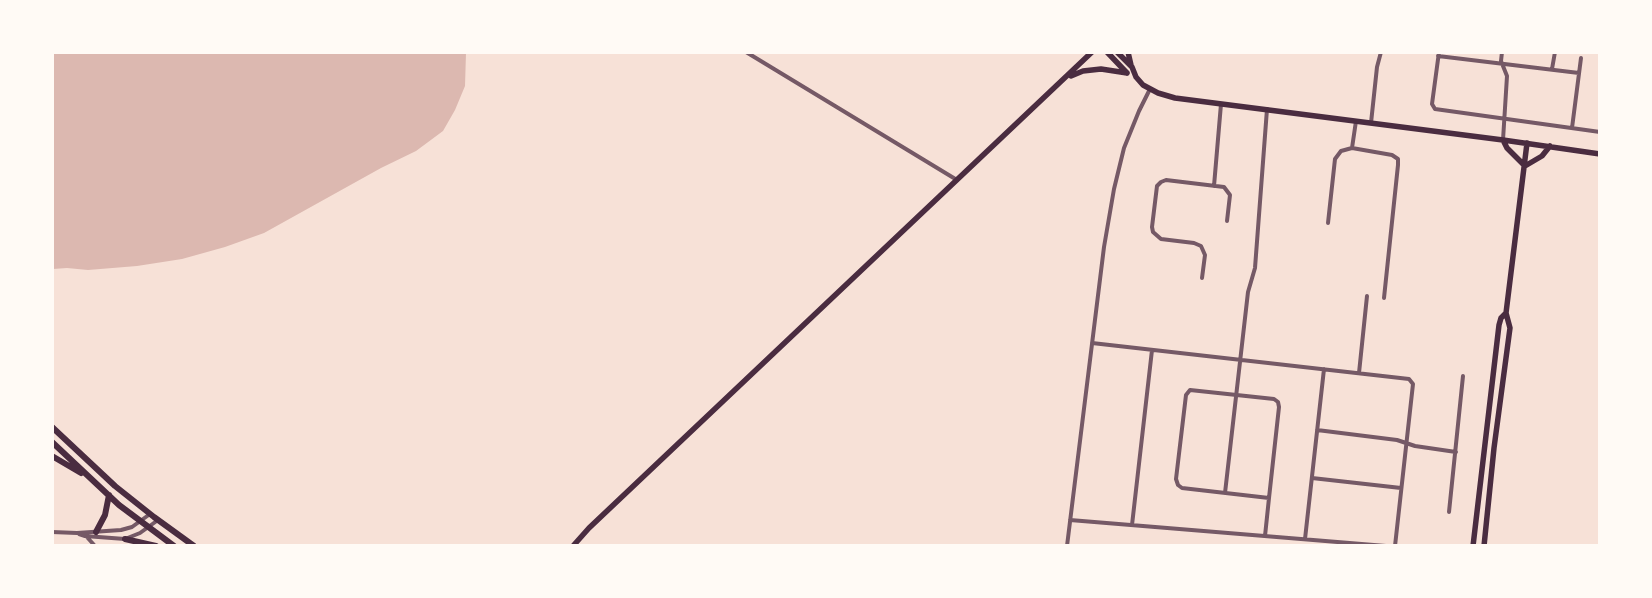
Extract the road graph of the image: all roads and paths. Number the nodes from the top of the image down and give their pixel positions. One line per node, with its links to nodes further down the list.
1 (746, 52): 32 (street)
2 (1092, 52): 17 (main road)
3 (1107, 52): 15 (main road)
4 (1117, 52): 12 (main road)
5 (1128, 52): 12 (main road)
6 (1382, 52): 23 (street)
7 (1502, 52): 11 (street)
8 (1555, 52): 13 (street)
9 (1439, 54): 11 (street); 21 (street)
10 (1581, 58): 14 (street)
11 (1502, 64): 13 (street); 21 (street)
12 (1132, 67): 16 (main road)
13 (1552, 69): 14 (street)
14 (1579, 72): 24 (street)
15 (1127, 73): 16 (main road); 17 (main road)
16 (1136, 77): 18 (main road)
17 (1066, 78): 32 (main road)
18 (1150, 89): 19 (main road); 40 (street)
19 (1221, 104): 20 (main road); 33 (street)
20 (1267, 109): 22 (main road); 42 (street)
21 (1504, 119): 24 (street); 26 (street)
22 (1356, 121): 23 (main road); 29 (street)
23 (1371, 123): 26 (main road)
24 (1572, 128): 25 (street)
25 (1600, 132)
26 (1503, 140): 27 (main road); 31 (main road)
27 (1527, 143): 28 (main road); 31 (main road)
28 (1550, 146): 30 (main road); 31 (main road)
29 (1352, 148): 35 (street); 38 (street)
30 (1600, 154)
31 (1525, 166): 39 (main road)
32 (957, 180): 77 (main road)
33 (1214, 186): 34 (street); 36 (street)
34 (1227, 221)
35 (1328, 223)
36 (1202, 278)
37 (1367, 296): 44 (street)
38 (1384, 298)
39 (1506, 313): 81 (main road); 82 (main road)
40 (1092, 343): 41 (street); 62 (street)
41 (1152, 350): 42 (street); 64 (street)
42 (1241, 359): 43 (street); 46 (street)
43 (1324, 370): 44 (street); 48 (street)
44 (1359, 373): 50 (street)
45 (1463, 376): 51 (street)
46 (1236, 394): 56 (street); 56 (street); 58 (street)
47 (52, 427): 60 (main road)
48 (1317, 430): 50 (street); 54 (street)
49 (52, 442): 53 (main road)
50 (1406, 443): 51 (street); 55 (street)
51 (1456, 452): 59 (street)
52 (52, 456): 53 (main road)
53 (90, 478): 57 (main road)
54 (1312, 478): 55 (street); 72 (street)
55 (1401, 488): 80 (street)
56 (1225, 493): 58 (street)
57 (109, 495): 63 (main road); 67 (main road)
58 (1270, 498): 70 (street)
59 (1450, 512)
60 (150, 514): 61 (main road); 63 (street)
61 (158, 520): 65 (street); 76 (main road)
62 (1070, 520): 64 (street); 78 (street)
63 (141, 521): 65 (main road); 67 (street)
64 (1132, 525): 70 (street)
65 (149, 527): 71 (street); 75 (main road)
66 (52, 532): 68 (street)
67 (96, 532): 68 (street)
68 (77, 534): 69 (street)
69 (85, 536): 71 (street); 74 (street)
70 (1266, 536): 72 (street)
71 (125, 539): 73 (main road)
72 (1305, 539): 79 (street)
73 (153, 545)
74 (94, 546)
75 (174, 546)
76 (194, 546)
77 (573, 546)
78 (1067, 546)
79 (1386, 546)
80 (1395, 546)
81 (1473, 546)
82 (1484, 546)

